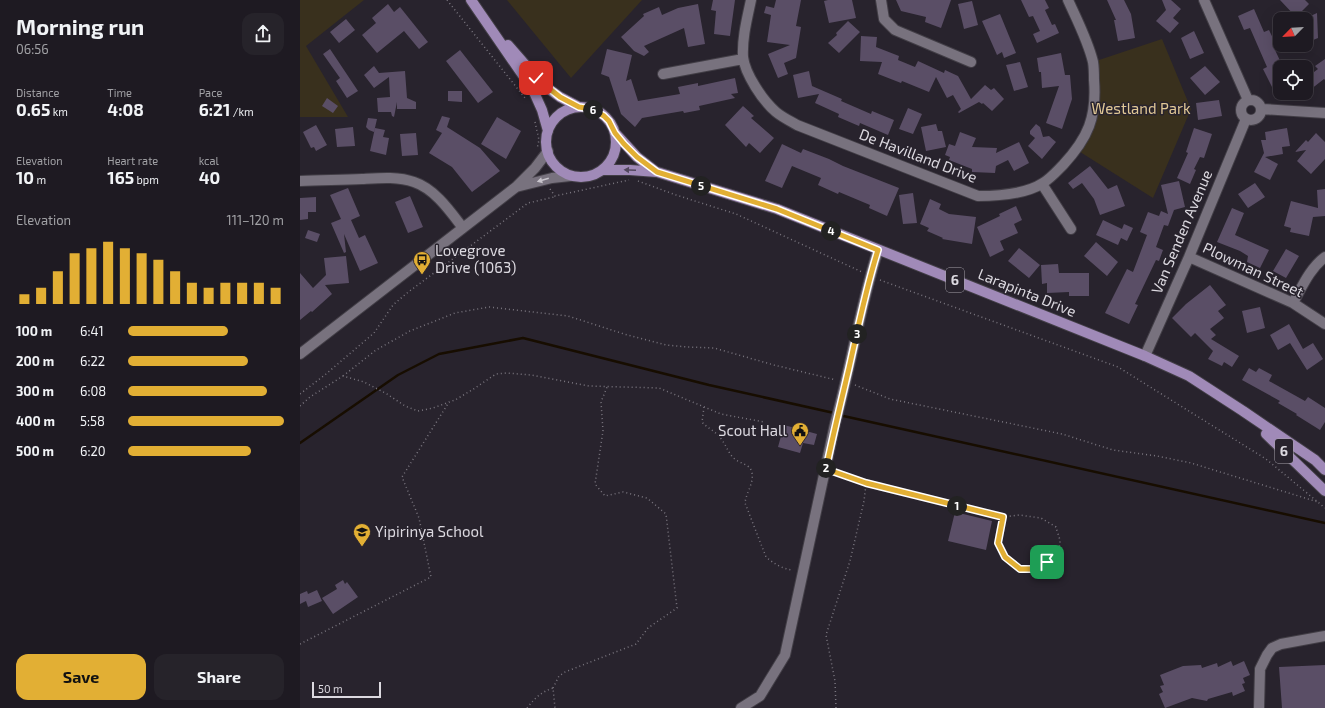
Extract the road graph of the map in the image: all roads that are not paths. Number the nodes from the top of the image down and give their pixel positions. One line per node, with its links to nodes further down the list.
1 (471, 0): 15 (main road)
2 (475, 0): 11 (main road, 6)
3 (751, 0): 7 (street, De Havilland Drive)
4 (881, 0): 8 (street)
5 (1068, 0): 22 (street, De Havilland Drive)
6 (1204, 0): 10 (street)
7 (743, 59): 9 (street); 22 (street, De Havilland Drive)
8 (971, 62)
9 (663, 74)
10 (1248, 100): 12 (street); 14 (street)
11 (579, 107): 15 (main road); 16 (main road, 6)
12 (1262, 109): 13 (street); 14 (street)
13 (1325, 113)
14 (1246, 119): 27 (street, Van Senden Avenue)
15 (548, 131): 17 (main road)
16 (615, 133): 18 (main road); 19 (main road, Larapinta Drive / 6)
17 (548, 151): 20 (main road); 23 (street)
18 (603, 170): 19 (main road, Larapinta Drive / 6, one-way to 18); 20 (main road, 6)
19 (657, 172): 26 (main road, Larapinta Drive / 6)
20 (570, 176): 23 (street, one-way to 23)
21 (300, 181): 24 (street)
22 (1042, 184): 25 (street)
23 (516, 187): 24 (street)
24 (463, 228): 31 (street)
25 (1071, 229)
26 (878, 250): 32 (main road, Larapinta Drive / 6); 37 (street)
27 (1189, 257): 29 (street, Plowman Street); 32 (street, Van Senden Avenue)
28 (1325, 257): 29 (street)
29 (1293, 303): 30 (street, Plowman Street)
30 (1325, 324)
31 (300, 354)
32 (1145, 356): 33 (main road, Larapinta Drive / 6)
33 (1243, 411): 34 (main road, Larapinta Drive / 6); 35 (main road, Larapinta Drive / 6)
34 (1325, 470)
35 (1325, 491)
36 (1325, 636): 38 (street)
37 (741, 708)
38 (1259, 708)

